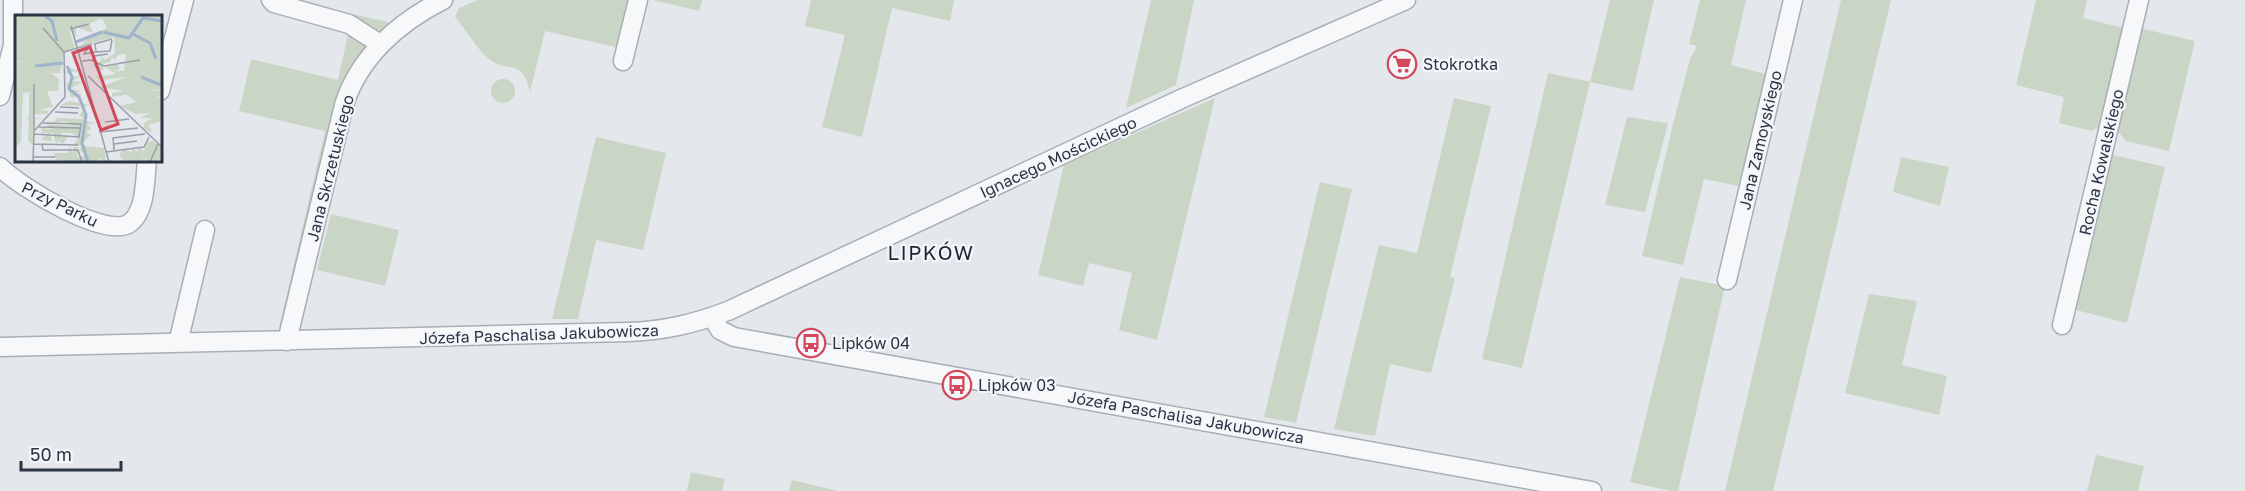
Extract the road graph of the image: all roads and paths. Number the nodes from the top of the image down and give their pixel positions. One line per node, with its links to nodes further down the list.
1 (13, 0): 10 (street)
2 (184, 0): 12 (street)
3 (271, 0): 9 (street)
4 (443, 0): 9 (street, Jana Skrzetuskiego)
5 (638, 0): 11 (street)
6 (1407, 0): 18 (street, Ignacego Mościckiego)
7 (1793, 0): 17 (street, Jana Zamoyskiego)
8 (2139, 0): 19 (street, Rocha Kowalskiego)
9 (380, 44): 20 (street, Jana Skrzetuskiego)
10 (15, 45): 13 (street)
11 (623, 62)
12 (162, 85)
13 (0, 96)
14 (147, 162): 15 (street, Przy Parku)
15 (0, 167)
16 (205, 230): 21 (street)
17 (1727, 280)
18 (712, 317): 20 (street, Józefa Paschalisa Jakubowicza); 23 (street, Józefa Paschalisa Jakubowicza)
19 (2062, 325)
20 (288, 341): 21 (street, Józefa Paschalisa Jakubowicza)
21 (178, 343): 22 (street, Józefa Paschalisa Jakubowicza)
22 (0, 347)
23 (1592, 491)

